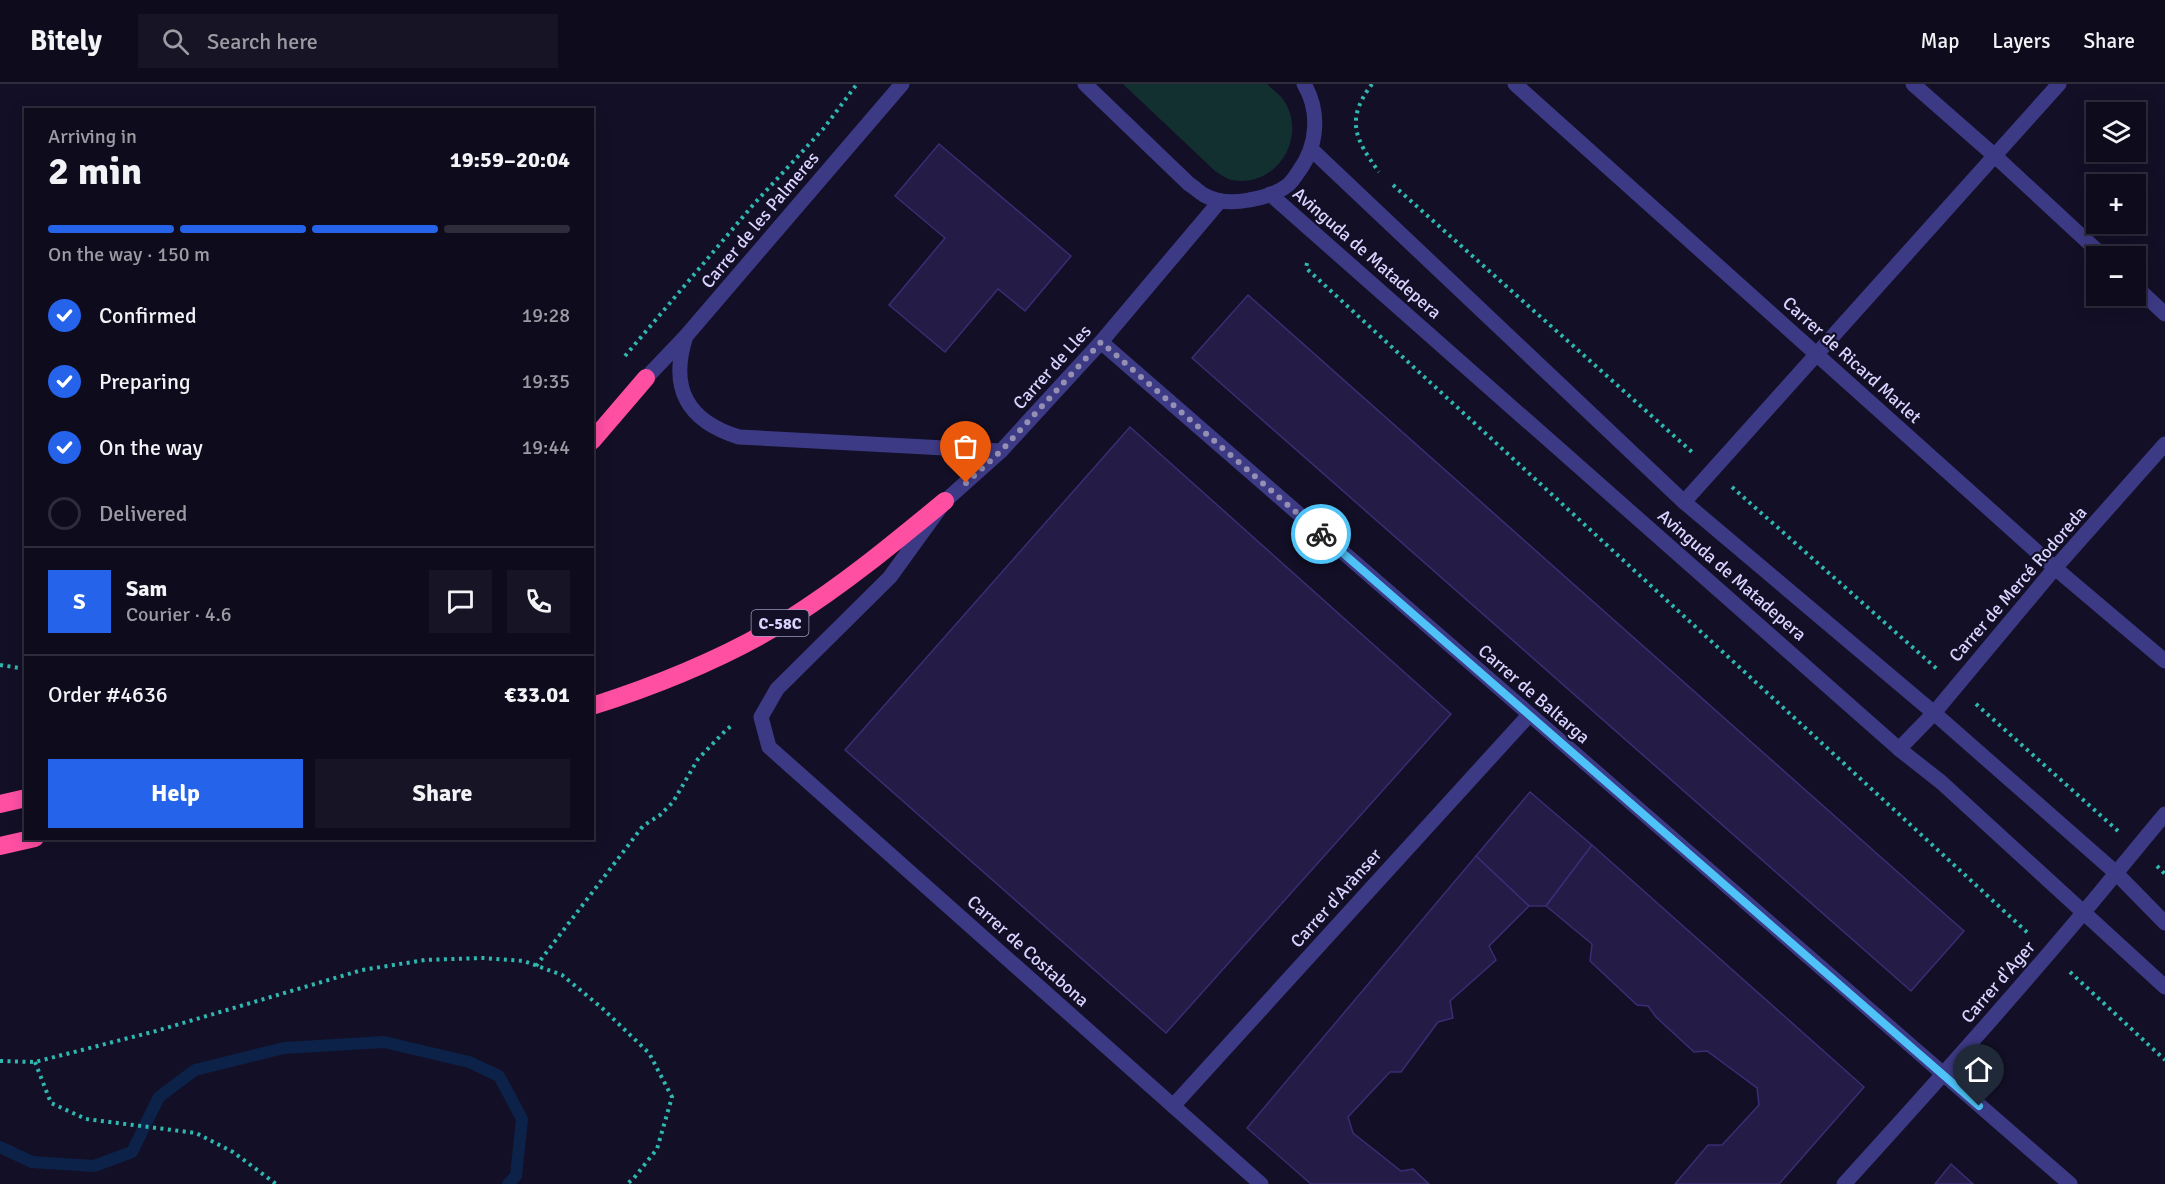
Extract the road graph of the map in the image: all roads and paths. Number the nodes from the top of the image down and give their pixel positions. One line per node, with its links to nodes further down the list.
1 (857, 84): 22 (path)
2 (902, 84): 19 (street, Carrer de les Palmeres)
3 (1085, 84): 14 (street)
4 (1306, 84): 9 (street)
5 (1372, 84): 11 (path)
6 (1515, 84): 21 (street, Carrer de Ricard Marlet)
7 (1912, 84): 10 (street)
8 (2059, 84): 10 (street)
9 (1311, 149): 12 (street, Avinguda de Matadepera); 13 (street)
10 (1995, 156): 16 (street); 21 (street)
11 (1378, 172): 12 (path); 27 (path)
12 (1358, 193): 29 (street, Avinguda de Matadepera)
13 (1270, 194): 14 (street); 15 (street, Avinguda de Matadepera)
14 (1220, 201): 20 (street, Carrer de Lles)
15 (1317, 234): 40 (street, Avinguda de Matadepera); 51 (path)
16 (2092, 246)
17 (2146, 296): 18 (street)
18 (2165, 314)
19 (686, 336): 23 (street, Carrer de les Palmeres); 26 (street)
20 (1101, 342): 26 (street, Carrer de Lles); 38 (street, Carrer de Baltarga)
21 (1817, 355): 27 (street); 30 (street, Carrer de Ricard Marlet)
22 (620, 361)
23 (646, 378): 24 (highway)
24 (594, 439)
25 (2165, 444): 30 (street, Carrer de Mercé Rodoreda)
26 (1001, 451): 28 (street, Carrer de Lles)
27 (1713, 470): 29 (street); 34 (path)
28 (945, 501): 35 (street, Carrer de Lles); 36 (highway, C-58C)
29 (1684, 502): 37 (street, Avinguda de Matadepera)
30 (2055, 568): 31 (street, Carrer de Ricard Marlet); 34 (street, Carrer de Mercé Rodoreda)
31 (2165, 661)
32 (0, 664): 33 (path)
33 (24, 669)
34 (1956, 686): 37 (street, Carrer de Mercé Rodoreda); 46 (path)
35 (770, 702): 39 (street, Carrer de Lles); 52 (path)
36 (594, 705)
37 (1934, 713): 40 (street, Carrer de Mercé Rodoreda); 47 (street, Avinguda de Matadepera)
38 (1529, 716): 57 (street, Carrer de Baltarga); 58 (street, Carrer d'Arànser)
39 (769, 747): 58 (street, Carrer de Costabona)
40 (1899, 749): 49 (street, Avinguda de Matadepera)
41 (24, 798): 42 (highway)
42 (0, 804)
43 (2165, 814): 46 (street)
44 (26, 840): 45 (highway)
45 (0, 846)
46 (2136, 847): 47 (street); 48 (path)
47 (2115, 872): 49 (street); 50 (street, Avinguda de Matadepera)
48 (2165, 874)
49 (2084, 912): 51 (street, Carrer d'Ager); 53 (street, Avinguda de Matadepera)
50 (2165, 923)
51 (2049, 953): 54 (path); 57 (street, Carrer d'Ager)
52 (536, 966): 56 (path); 60 (path)
53 (2165, 987)
54 (2165, 1060)
55 (0, 1061): 56 (path)
56 (35, 1062): 59 (path)
57 (1943, 1074): 62 (street, Carrer d'Ager); 63 (street, Carrer de Baltarga)
58 (1173, 1106): 61 (street, Carrer de Costabona)
59 (276, 1184)
60 (627, 1184)
61 (1261, 1184)
62 (1844, 1184)
63 (2070, 1184)

